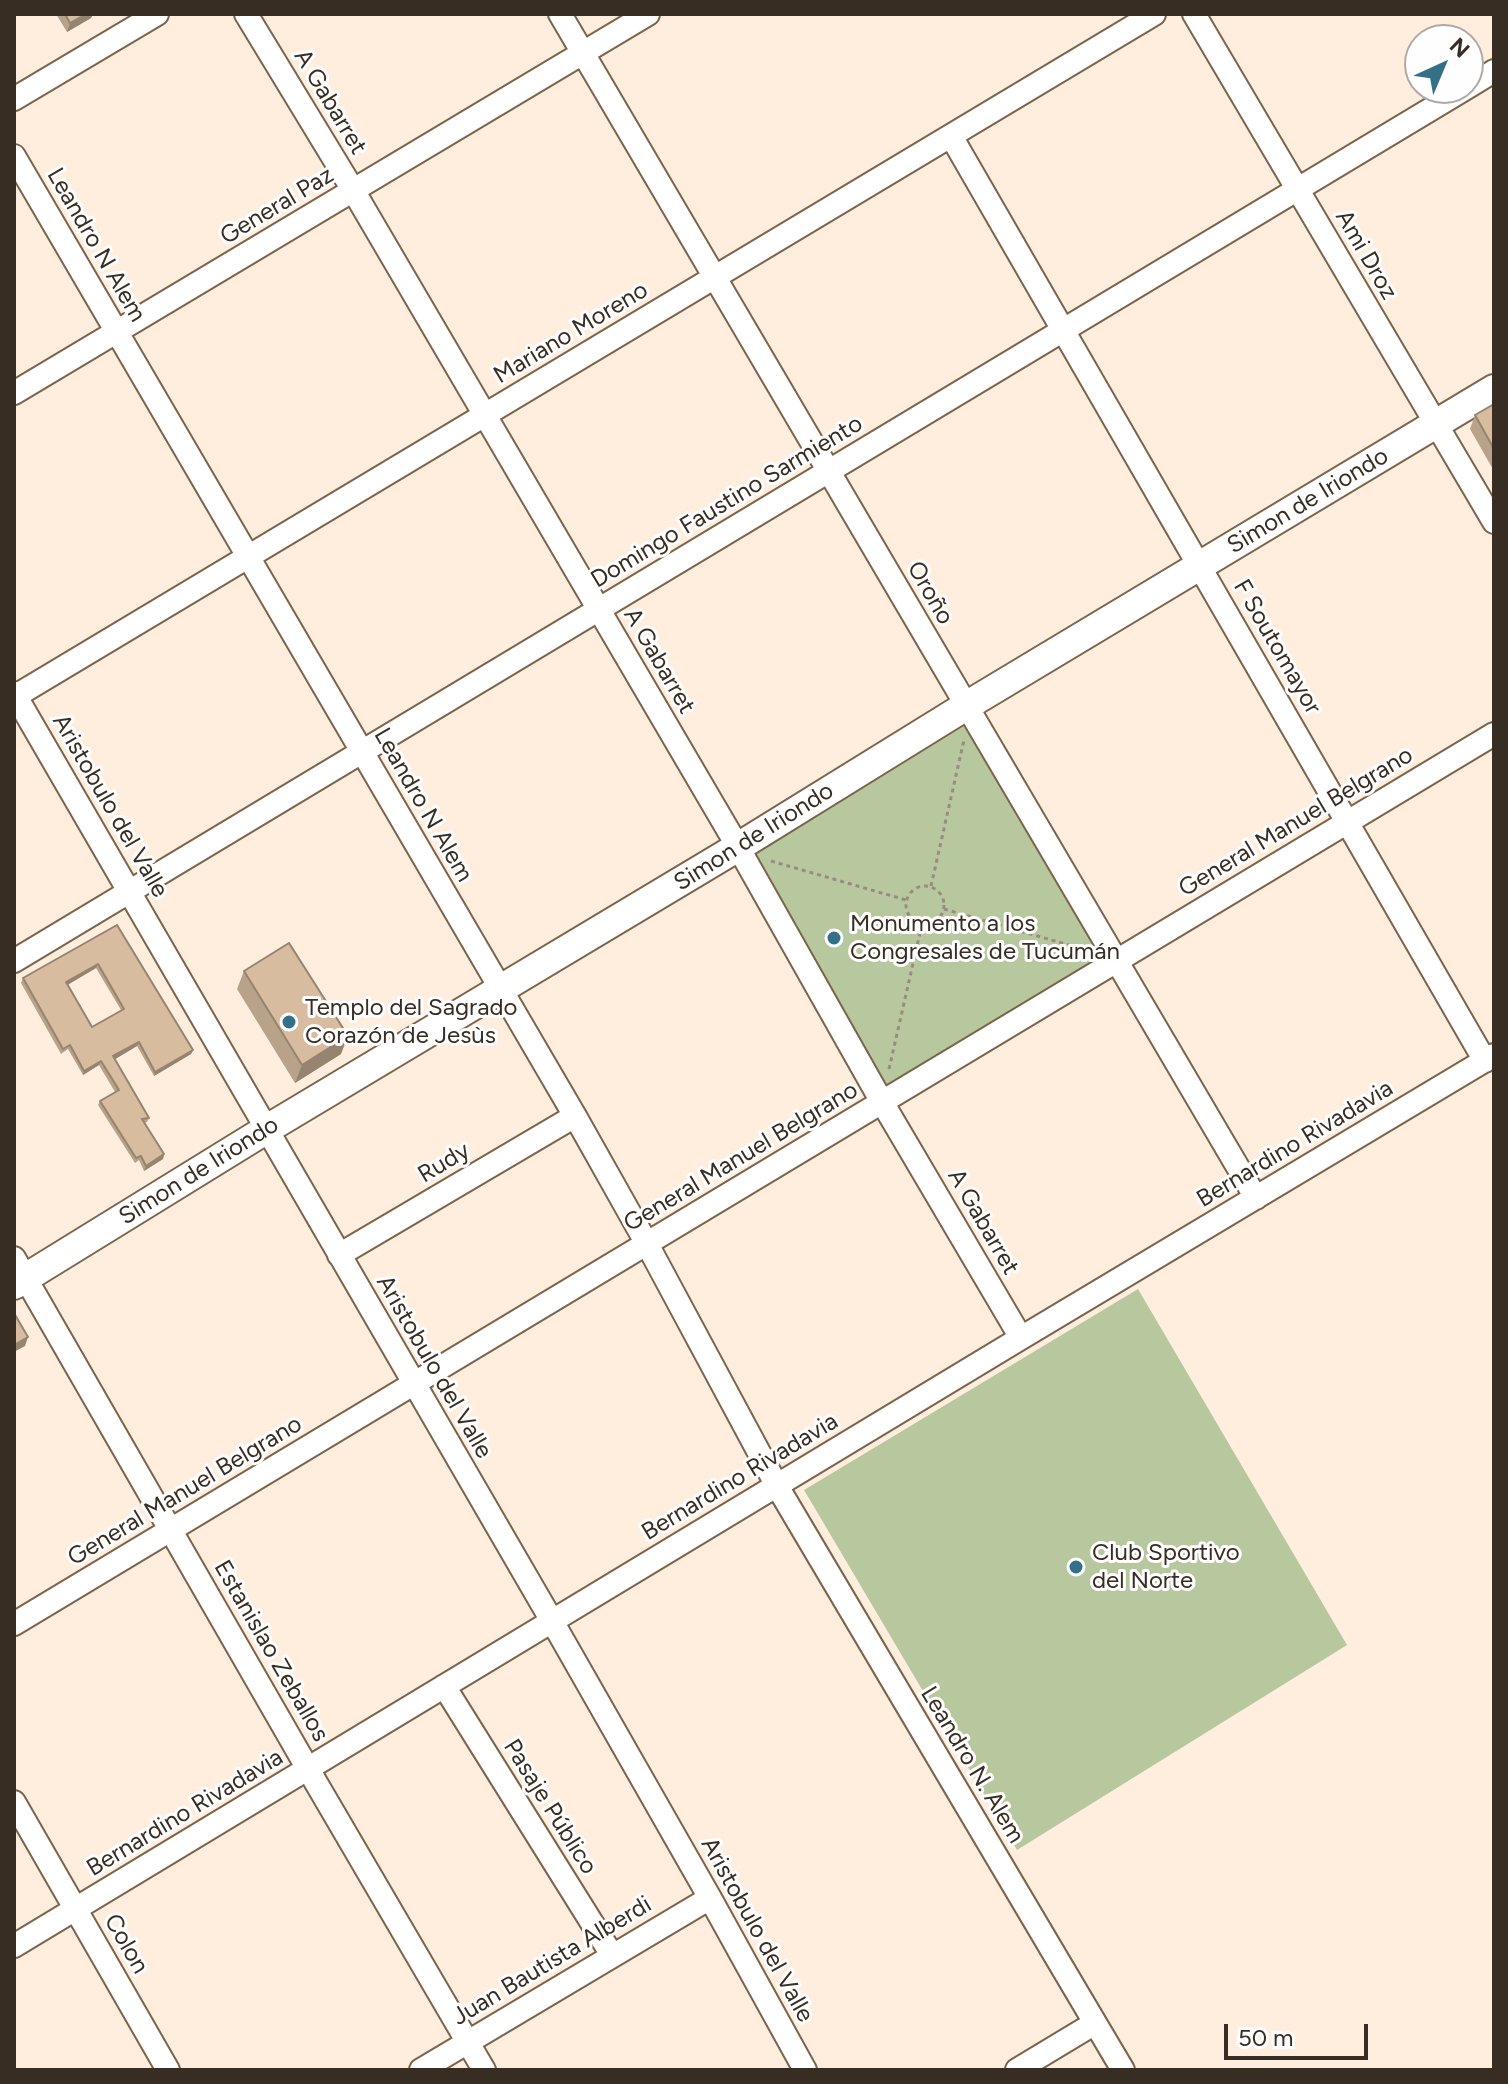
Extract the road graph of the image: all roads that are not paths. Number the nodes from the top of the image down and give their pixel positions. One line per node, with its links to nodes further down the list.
1 (157, 14): 8 (street)
2 (246, 14): 12 (street, A Gabarret)
3 (560, 14): 7 (street, Oroño)
4 (648, 14): 7 (street, General Paz)
5 (1154, 14): 10 (street, Mariano Moreno)
6 (1194, 14): 13 (street, Ami Droz)
7 (583, 53): 12 (street, General Paz); 14 (street, Oroño)
8 (14, 99)
9 (1440, 104): 13 (street, Domingo Faustino Sarmiento)
10 (951, 136): 14 (street, Mariano Moreno); 15 (street, F Soutomayor)
11 (14, 156): 16 (street, Leandro N Alem)
12 (353, 190): 16 (street, General Paz); 19 (street, A Gabarret)
13 (1298, 190): 15 (street, Domingo Faustino Sarmiento); 20 (street, Ami Droz)
14 (715, 277): 19 (street, Mariano Moreno); 21 (street, Oroño)
15 (1064, 330): 21 (street, Domingo Faustino Sarmiento); 24 (street, F Soutomayor)
16 (117, 332): 18 (street, General Paz); 23 (street, Leandro N Alem)
17 (1494, 389): 20 (main road, Simon de Iriondo)
18 (14, 393)
19 (485, 415): 23 (street, Mariano Moreno); 25 (street, A Gabarret)
20 (1436, 425): 22 (street, Ami Droz); 24 (main road, Simon de Iriondo)
21 (829, 471): 25 (street, Domingo Faustino Sarmiento); 27 (street, Oroño)
22 (1494, 522)
23 (248, 557): 26 (street, Mariano Moreno); 29 (street, Leandro N Alem)
24 (1200, 566): 27 (main road, Simon de Iriondo); 30 (street, F Soutomayor)
25 (599, 610): 29 (street, Domingo Faustino Sarmiento); 31 (street, A Gabarret)
26 (15, 696): 32 (street, Aristobulo del Valle)
27 (966, 706): 31 (main road, Simon de Iriondo); 33 (street, Oroño)
28 (1494, 734): 30 (street, General Manuel Belgrano)
29 (362, 752): 32 (street, Domingo Faustino Sarmiento); 35 (street, Leandro N Alem)
30 (1348, 822): 33 (street, General Manuel Belgrano); 36 (street, F Soutomayor)
31 (738, 847): 35 (main road, Simon de Iriondo); 37 (street, A Gabarret)
32 (129, 892): 34 (street, Domingo Faustino Sarmiento); 39 (street, Aristobulo del Valle)
33 (1117, 960): 37 (street, General Manuel Belgrano); 40 (street, Oroño)
34 (14, 961)
35 (501, 990): 38 (street, Leandro N Alem); 39 (main road, Simon de Iriondo)
36 (1489, 1058): 40 (street, Bernardino Rivadavia)
37 (882, 1102): 41 (street, General Manuel Belgrano); 44 (street, A Gabarret)
38 (575, 1116): 41 (street, Leandro N Alem); 42 (street, Rudy)
39 (267, 1129): 42 (street, Aristobulo del Valle); 43 (main road, Simon de Iriondo)
40 (1256, 1198): 44 (street, Bernardino Rivadavia)
41 (647, 1244): 45 (street, General Manuel Belgrano); 46 (street, Leandro N Alem)
42 (339, 1255): 45 (street, Aristobulo del Valle)
43 (18, 1274): 47 (street, Estanislao Zeballos)
44 (1021, 1338): 46 (street, Bernardino Rivadavia)
45 (414, 1384): 47 (street, General Manuel Belgrano); 48 (street, Aristobulo del Valle)
46 (777, 1486): 48 (street, Bernardino Rivadavia); 57 (street, Leandro N. Alem)
47 (172, 1529): 49 (street, General Manuel Belgrano); 51 (street, Estanislao Zeballos)
48 (552, 1621): 50 (street, Bernardino Rivadavia); 53 (street, Aristobulo del Valle)
49 (14, 1624)
50 (444, 1686): 51 (street, Bernardino Rivadavia); 56 (street, Pasaje Público)
51 (308, 1769): 54 (street, Bernardino Rivadavia); 58 (street, Estanislao Zeballos)
52 (14, 1802): 54 (street, Colon)
53 (710, 1898): 56 (street, Juan Bautista Alberdi); 62 (street, Aristobulo del Valle)
54 (76, 1909): 55 (street, Bernardino Rivadavia); 59 (street, Colon)
55 (14, 1946)
56 (612, 1955): 58 (street, Juan Bautista Alberdi)
57 (1095, 2023): 63 (street); 64 (street, Leandro N. Alem)
58 (467, 2042): 60 (street, Juan Bautista Alberdi); 61 (street, Estanislao Zeballos)
59 (168, 2070)
60 (421, 2070)
61 (484, 2070)
62 (805, 2070)
63 (1017, 2070)
64 (1123, 2070)

